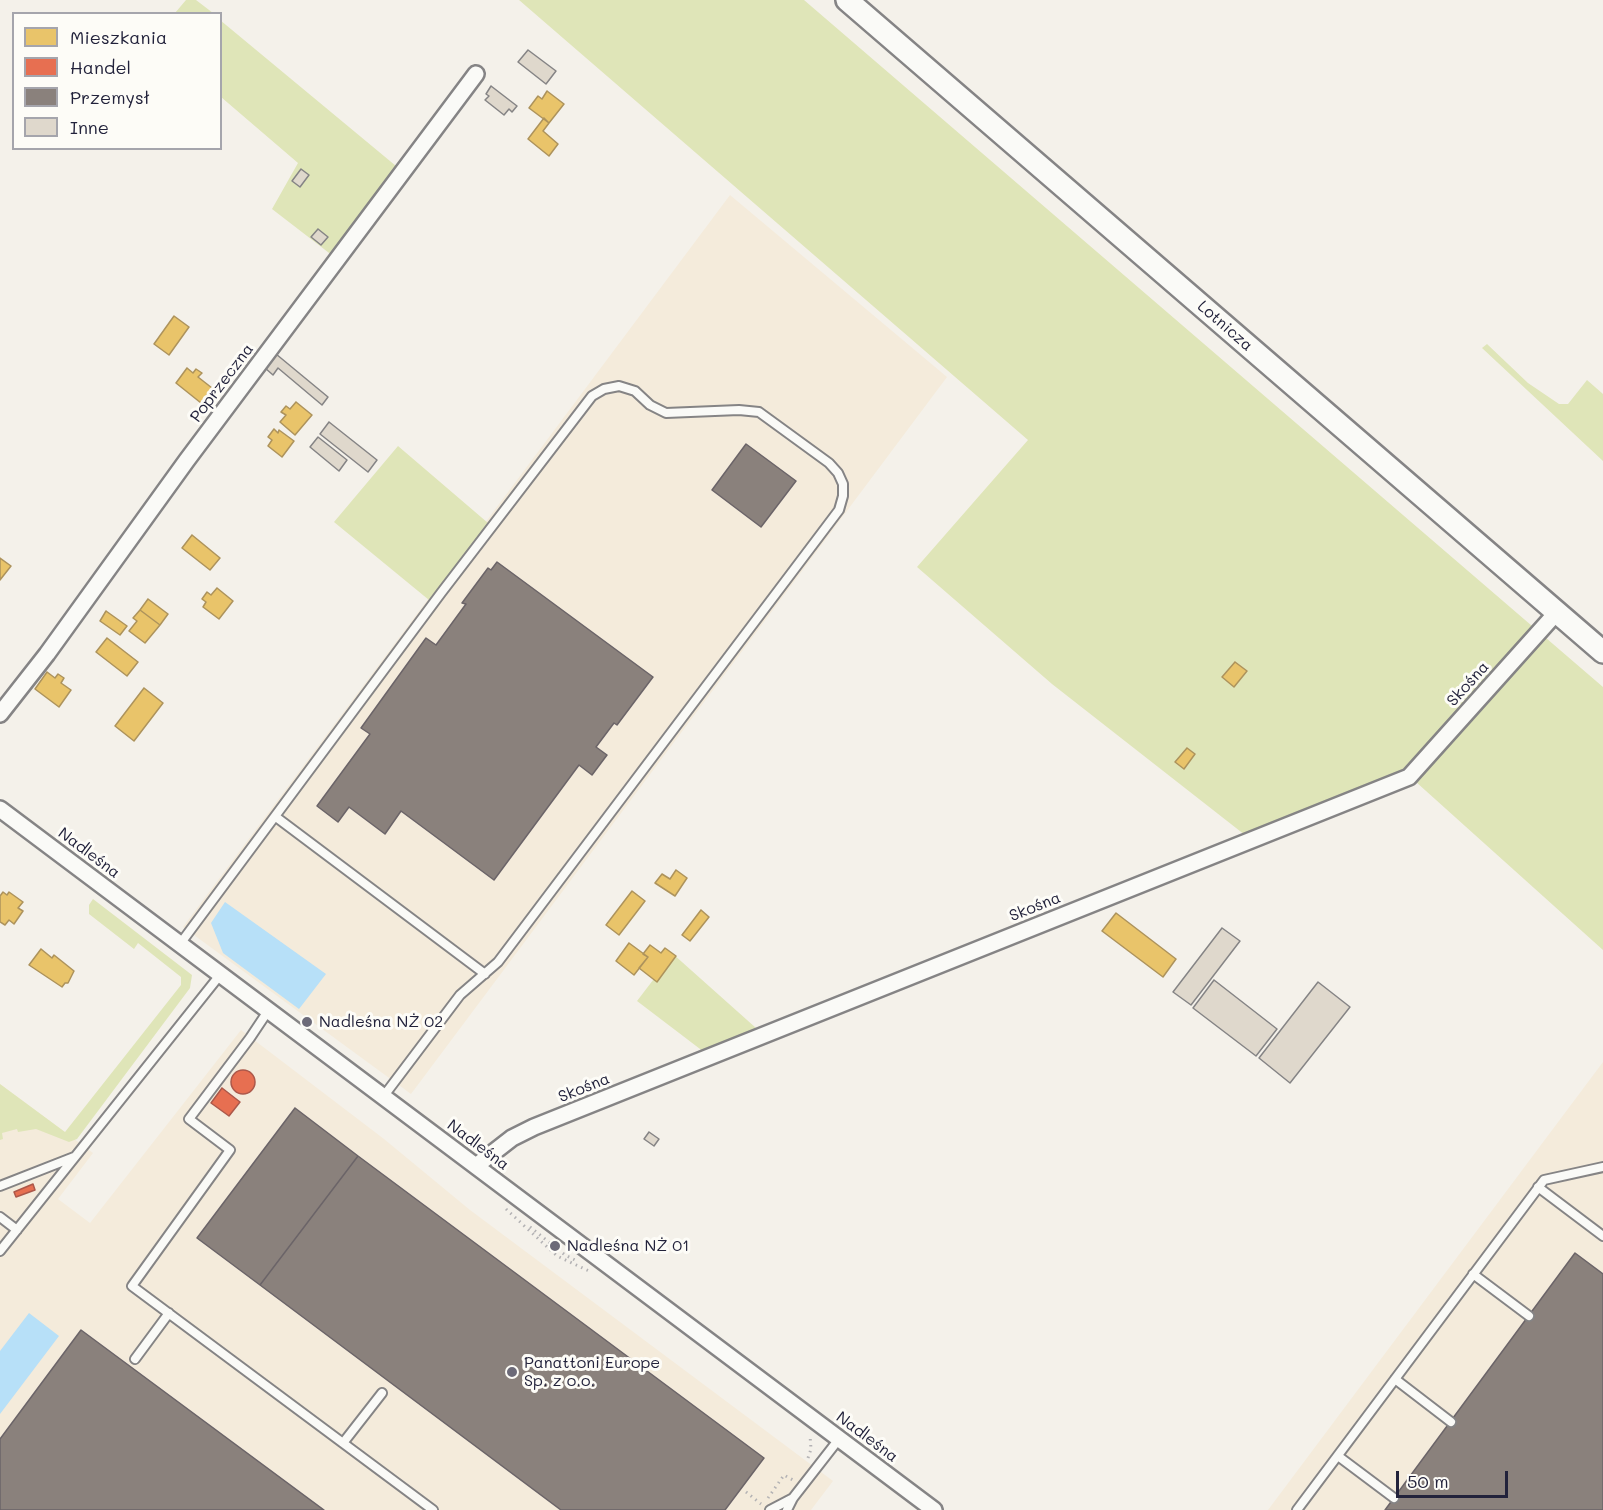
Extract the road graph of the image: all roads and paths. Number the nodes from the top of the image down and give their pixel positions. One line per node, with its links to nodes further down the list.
1 (847, 0): 3 (main road, Lotnicza)
2 (476, 75): 5 (street, Poprzeczna)
3 (1557, 612): 4 (main road, Lotnicza); 14 (street, Skośna)
4 (1603, 652)
5 (0, 714)
6 (0, 809): 8 (street, Nadleśna)
7 (276, 817): 8 (lane); 9 (lane); 9 (lane)
8 (180, 944): 10 (street, Nadleśna)
9 (485, 974): 12 (lane)
10 (220, 975): 11 (street, Nadleśna); 13 (lane)
11 (268, 1011): 12 (street, Nadleśna); 23 (lane)
12 (383, 1096): 14 (street, Nadleśna)
13 (76, 1156): 16 (lane); 19 (lane)
14 (476, 1166): 30 (street, Nadleśna)
15 (1603, 1167): 17 (lane)
16 (0, 1186)
17 (1538, 1187): 20 (lane); 22 (lane)
18 (0, 1217): 19 (lane)
19 (17, 1230): 21 (lane)
20 (1603, 1236)
21 (0, 1251)
22 (1473, 1274): 24 (lane); 26 (lane)
23 (169, 1313): 25 (lane); 31 (lane)
24 (1529, 1316)
25 (135, 1359)
26 (1395, 1379): 28 (lane); 32 (lane)
27 (382, 1393): 31 (lane)
28 (1450, 1422)
29 (810, 1434): 33 (path)
30 (839, 1438): 36 (lane); 42 (street, Nadleśna)
31 (343, 1443): 39 (lane)
32 (1338, 1456): 37 (lane); 43 (lane)
33 (806, 1463)
34 (797, 1476): 38 (path)
35 (746, 1492): 38 (path)
36 (793, 1498): 38 (lane); 41 (lane)
37 (1394, 1498)
38 (766, 1508): 40 (path)
39 (433, 1510)
40 (759, 1510)
41 (787, 1510)
42 (934, 1510)
43 (1297, 1510)

